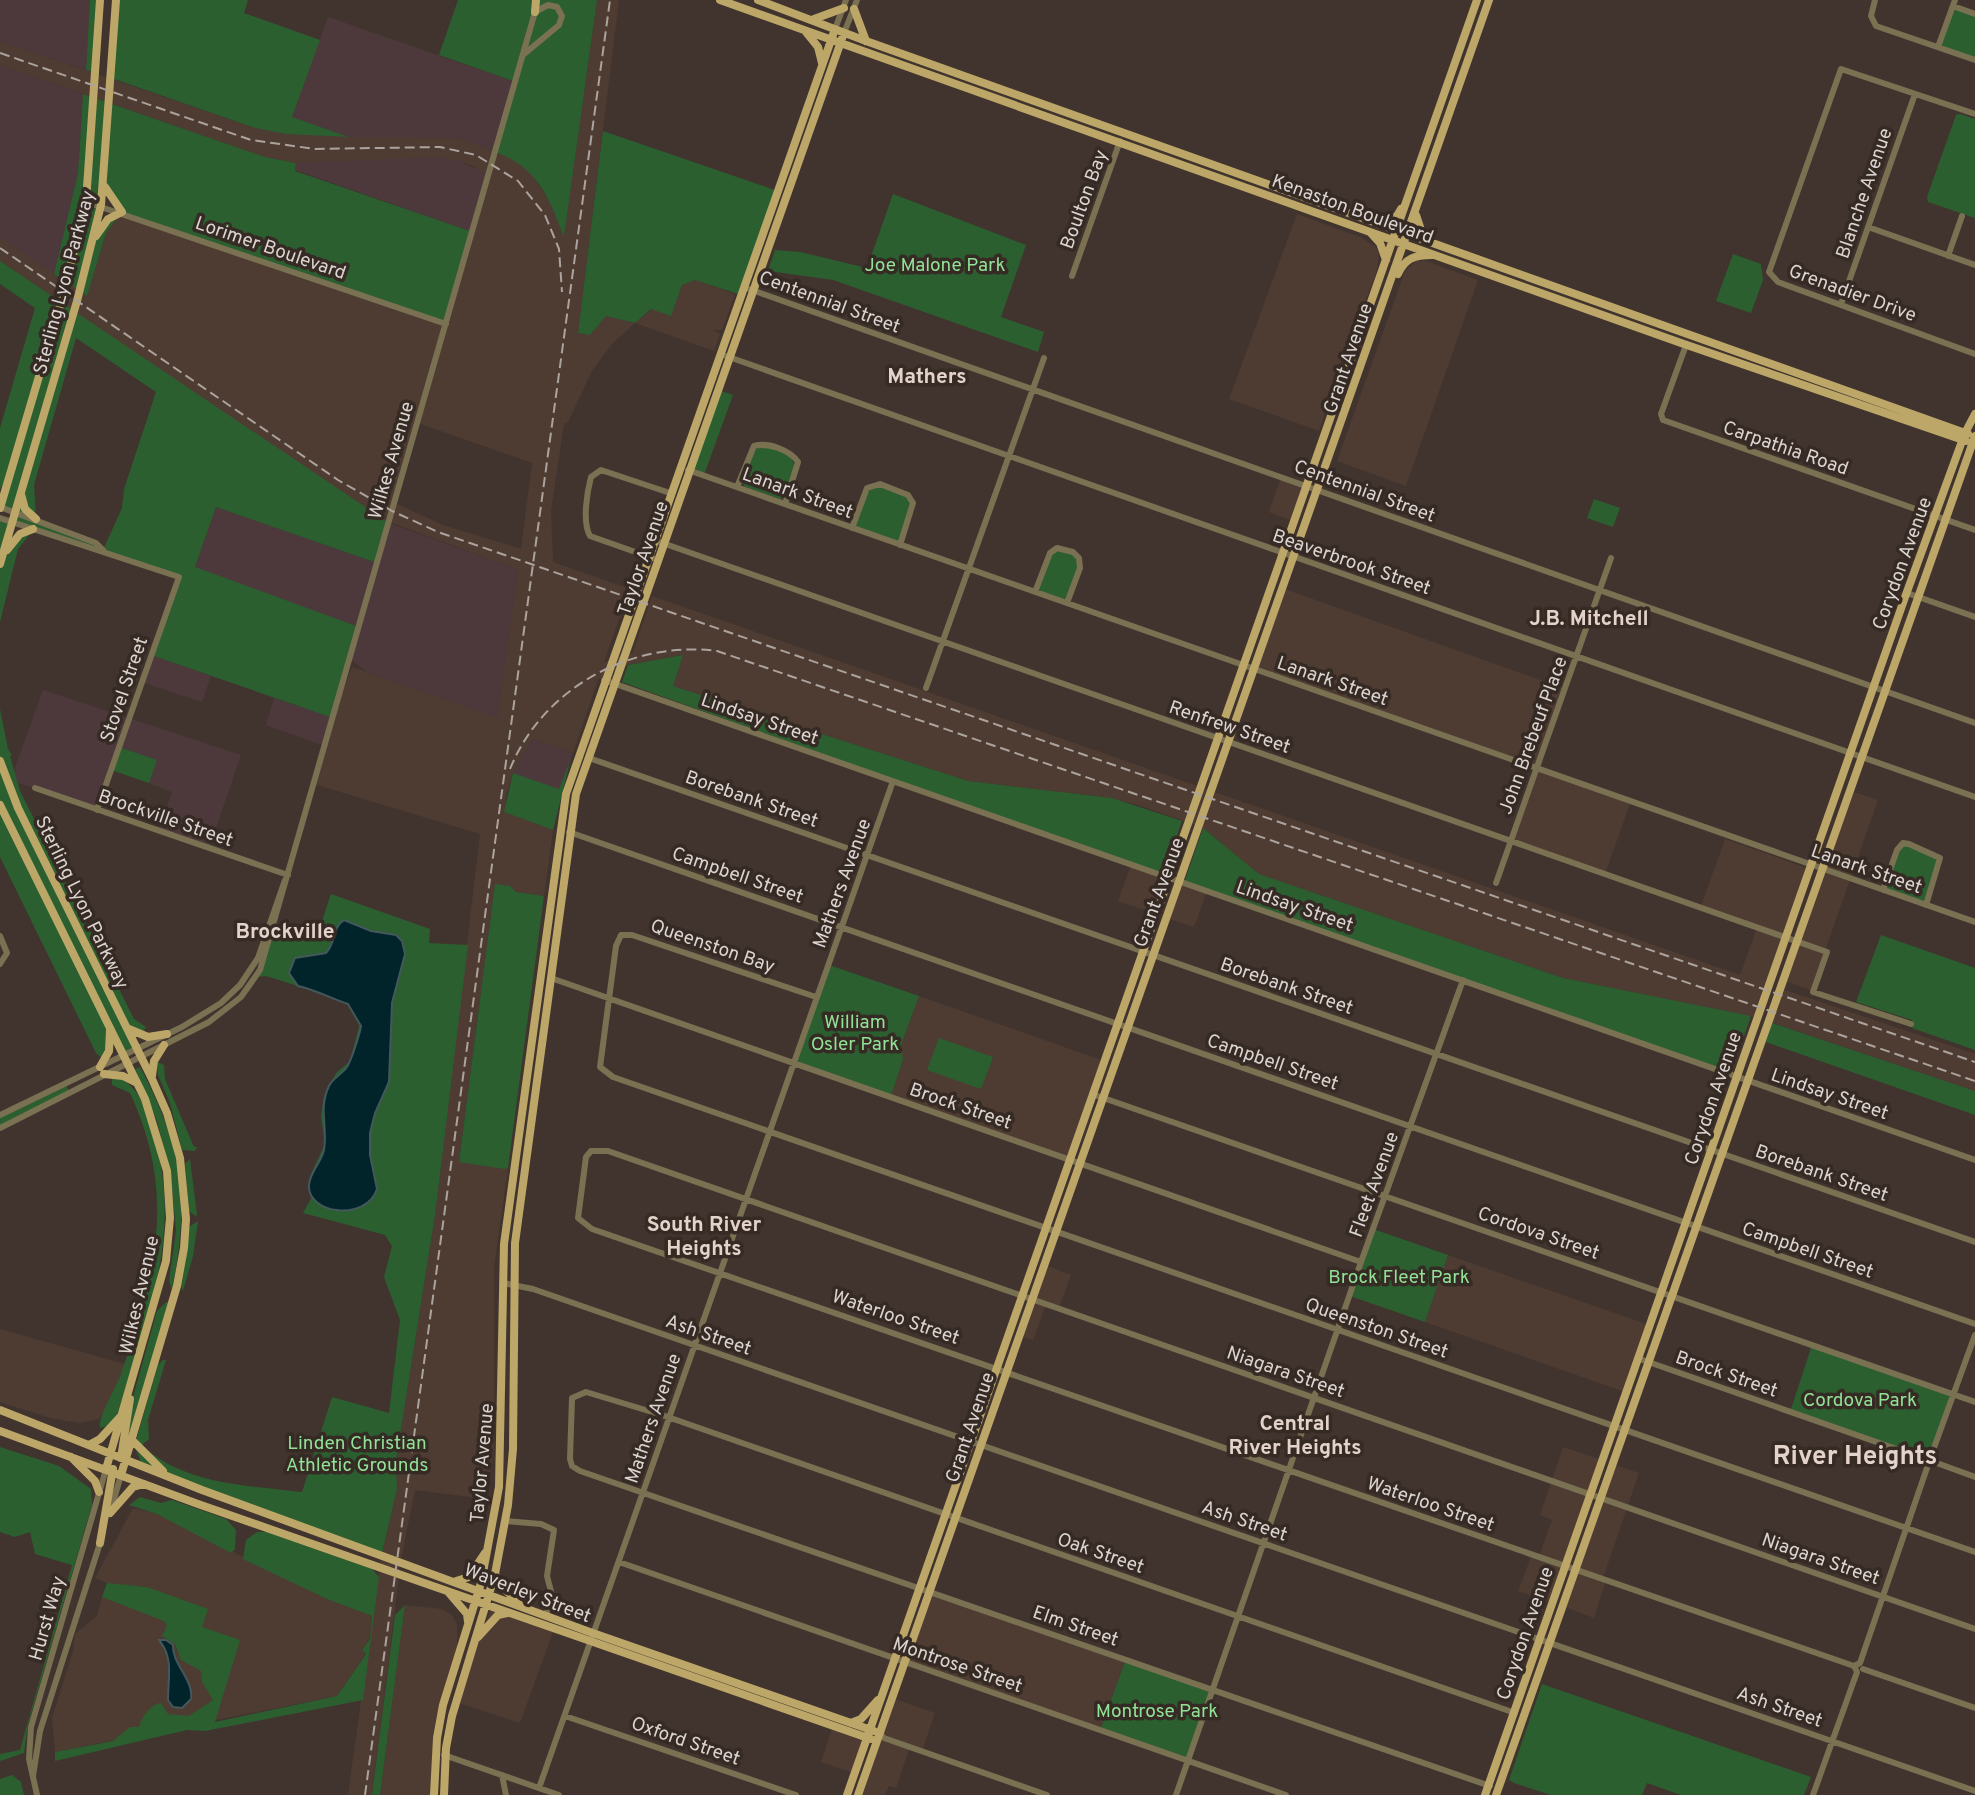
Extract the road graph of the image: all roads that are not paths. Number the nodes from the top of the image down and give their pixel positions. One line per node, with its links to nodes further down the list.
1 (100, 0): 32 (main road, Sterling Lyon Parkway)
2 (116, 0): 31 (main road, Sterling Lyon Parkway)
3 (536, 0): 12 (main road)
4 (720, 0): 16 (main road, Kenaston Boulevard)
5 (758, 0): 14 (main road, Kenaston Boulevard)
6 (1478, 0): 30 (main road, Grant Avenue)
7 (1489, 0): 34 (main road, Grant Avenue)
8 (1875, 0): 20 (street)
9 (1954, 3): 13 (street); 20 (street)
10 (845, 4): 14 (main road); 15 (street, Taylor Avenue)
11 (855, 5): 17 (street, Taylor Avenue); 18 (main road)
12 (536, 12): 22 (street, Wilkes Avenue); 22 (street)
13 (1975, 14)
14 (812, 19): 15 (main road, Kenaston Boulevard)
15 (835, 29): 17 (main road, Kenaston Boulevard); 19 (main road, Taylor Avenue)
16 (806, 31): 19 (main road, Kenaston Boulevard); 25 (main road)
17 (845, 33): 18 (main road, Kenaston Boulevard); 19 (main road, Taylor Avenue)
18 (866, 41): 28 (main road, Kenaston Boulevard)
19 (836, 42): 21 (main road, Kenaston Boulevard); 24 (main road, Taylor Avenue); 25 (main road, Taylor Avenue)
20 (1938, 47): 23 (street)
21 (861, 52): 24 (main road); 29 (main road, Kenaston Boulevard)
22 (523, 55): 53 (street, Wilkes Avenue)
23 (1975, 60)
24 (834, 63): 50 (main road, Taylor Avenue)
25 (822, 66): 49 (main road, Taylor Avenue)
26 (1915, 94): 27 (street); 38 (street, Blanche Avenue); 52 (street, Grenadier Drive)
27 (1975, 114)
28 (1123, 133): 29 (street, Boulton Bay); 37 (main road, Kenaston Boulevard)
29 (1120, 142): 39 (main road, Kenaston Boulevard); 48 (street, Boulton Bay)
30 (1415, 182): 37 (main road); 40 (main road, Grant Avenue)
31 (104, 185): 33 (main road, Sterling Lyon Parkway); 35 (main road)
32 (86, 202): 33 (street, Lorimer Boulevard); 66 (main road, Sterling Lyon Parkway)
33 (101, 205): 35 (street, Lorimer Boulevard); 42 (main road, Sterling Lyon Parkway)
34 (1418, 205): 41 (main road, Grant Avenue); 43 (main road)
35 (122, 212): 42 (main road); 53 (street, Lorimer Boulevard)
36 (1962, 216): 45 (street)
37 (1376, 224): 40 (main road, Kenaston Boulevard)
38 (1868, 227): 45 (street); 52 (street, Blanche Avenue)
39 (1369, 231): 40 (main road, Kenaston Boulevard); 47 (main road)
40 (1396, 235): 41 (main road, Kenaston Boulevard); 47 (main road, Grant Avenue)
41 (1406, 239): 43 (main road, Kenaston Boulevard); 44 (main road, Kenaston Boulevard); 51 (main road, Grant Avenue)
42 (92, 242): 71 (main road, Sterling Lyon Parkway)
43 (1457, 253): 61 (main road, Kenaston Boulevard)
44 (1435, 255): 51 (main road); 54 (main road, Kenaston Boulevard)
45 (1948, 256): 46 (street)
46 (1975, 265)
47 (1385, 271): 67 (main road, Grant Avenue)
48 (1072, 276)
49 (744, 287): 50 (street, Centennial Street); 55 (main road, Taylor Avenue)
50 (754, 290): 57 (main road, Taylor Avenue); 59 (street, Centennial Street)
51 (1383, 301): 70 (main road, Grant Avenue)
52 (1841, 304): 56 (street, Grenadier Drive)
53 (446, 324): 129 (street, Wilkes Avenue)
54 (1686, 345): 61 (main road, Kenaston Boulevard); 76 (street, Carpathia Road)
55 (720, 353): 57 (street, Beaverbrook Street); 64 (main road, Taylor Avenue)
56 (1975, 354)
57 (729, 358): 63 (street, Beaverbrook Street); 65 (main road, Taylor Avenue)
58 (1044, 358): 59 (street)
59 (1032, 389): 63 (street); 67 (street, Centennial Street)
60 (1975, 414): 61 (main road, Corydon Avenue)
61 (1964, 436): 62 (main road, Kenaston Boulevard); 76 (main road, Corydon Avenue)
62 (1974, 439): 79 (main road, Corydon Avenue)
63 (1009, 457): 88 (street, Beaverbrook Street); 94 (street)
64 (680, 467): 65 (street, Lanark Street); 72 (main road, Taylor Avenue)
65 (689, 470): 68 (street, Lanark Street); 85 (main road, Taylor Avenue)
66 (9, 477): 69 (main road); 74 (main road, Sterling Lyon Parkway)
67 (1307, 486): 70 (street, Centennial Street); 88 (main road, Grant Avenue)
68 (737, 487): 73 (street, Lanark Street); 73 (street)
69 (0, 489)
70 (1317, 490): 90 (main road, Grant Avenue); 95 (street, Centennial Street)
71 (21, 491): 75 (main road, Sterling Lyon Parkway); 78 (main road)
72 (670, 493): 84 (main road, Taylor Avenue); 89 (street)
73 (785, 504): 81 (street, Lanark Street)
74 (0, 508): 75 (street)
75 (15, 512): 78 (street); 80 (main road, Sterling Lyon Parkway)
76 (1935, 516): 79 (street, Carpathia Road); 97 (main road, Corydon Avenue)
77 (0, 518): 80 (street)
78 (36, 519): 87 (street)
79 (1945, 520): 83 (street, Carpathia Road); 98 (main road, Corydon Avenue)
80 (12, 522): 82 (street); 93 (main road, Sterling Lyon Parkway)
81 (852, 528): 86 (street, Lanark Street); 86 (street)
82 (33, 529): 87 (street); 93 (main road)
83 (1975, 530)
84 (654, 540): 85 (street, Renfrew Street); 89 (main road, Taylor Avenue)
85 (664, 543): 92 (main road, Taylor Avenue); 101 (street, Renfrew Street)
86 (900, 544): 94 (street, Lanark Street)
87 (103, 550): 122 (street, Stovel Street)
88 (1283, 554): 90 (street, Beaverbrook Street); 103 (main road, Grant Avenue)
89 (648, 557): 92 (street); 105 (main road, Taylor Avenue)
90 (1293, 557): 102 (street, Beaverbrook Street); 104 (main road, Grant Avenue)
91 (1611, 558): 95 (street, John Brebeuf Place)
92 (658, 560): 106 (main road, Taylor Avenue)
93 (1, 562)
94 (968, 568): 96 (street, Lanark Street); 101 (street)
95 (1600, 591): 102 (street, John Brebeuf Place); 107 (street, Centennial Street)
96 (1035, 592): 99 (street, Lanark Street); 99 (street)
97 (1907, 593): 98 (street); 107 (main road, Corydon Avenue)
98 (1917, 597): 100 (street); 109 (main road, Corydon Avenue)
99 (1067, 603): 103 (street, Lanark Street)
100 (1975, 617)
101 (943, 641): 108 (street); 111 (street, Renfrew Street)
102 (1577, 656): 113 (street, Beaverbrook Street); 117 (street, John Brebeuf Place)
103 (1243, 665): 104 (street, Lanark Street); 111 (main road, Grant Avenue)
104 (1253, 669): 112 (main road, Grant Avenue); 117 (street, Lanark Street)
105 (604, 680): 106 (street, Lindsay Street); 123 (main road, Taylor Avenue)
106 (614, 684): 115 (main road, Taylor Avenue); 118 (street, Lindsay Street)
107 (1874, 687): 109 (street, Centennial Street); 113 (main road, Corydon Avenue)
108 (926, 688)
109 (1884, 691): 110 (street, Centennial Street); 114 (main road, Corydon Avenue)
110 (1975, 723)
111 (1217, 738): 112 (street, Renfrew Street); 130 (main road, Grant Avenue)
112 (1228, 741): 125 (street, Renfrew Street); 131 (main road, Grant Avenue)
113 (1851, 752): 114 (street, Beaverbrook Street); 127 (main road, Corydon Avenue)
114 (1860, 756): 120 (street, Beaverbrook Street); 128 (main road, Corydon Avenue)
115 (589, 758): 124 (main road, Taylor Avenue); 126 (street, Borebank Street)
116 (0, 761): 150 (main road, Sterling Lyon Parkway)
117 (1537, 769): 125 (street, John Brebeuf Place); 127 (street, Lanark Street)
118 (893, 782): 126 (street, Mathers Avenue); 130 (street, Lindsay Street)
119 (35, 788): 122 (street, Brockville Street)
120 (1975, 797)
121 (0, 805): 149 (main road, Sterling Lyon Parkway)
122 (97, 810): 129 (street, Brockville Street)
123 (561, 830): 124 (street, Campbell Street); 167 (main road, Taylor Avenue)
124 (570, 832): 136 (street, Campbell Street); 143 (main road, Taylor Avenue)
125 (1511, 841): 132 (street, John Brebeuf Place); 138 (street, Renfrew Street)
126 (868, 855): 136 (street, Mathers Avenue); 140 (street, Borebank Street)
127 (1811, 865): 128 (street, Lanark Street); 138 (main road, Corydon Avenue)
128 (1821, 868): 133 (street, Lanark Street); 139 (main road, Corydon Avenue)
129 (288, 875): 151 (street, Wilkes Avenue); 152 (street, Wilkes Avenue)
130 (1169, 878): 131 (street, Lindsay Street); 140 (main road, Grant Avenue)
131 (1179, 881): 141 (main road, Grant Avenue); 144 (street, Lindsay Street)
132 (1496, 883)
133 (1883, 890): 134 (street, Lanark Street); 134 (street)
134 (1926, 905): 135 (street, Lanark Street)
135 (1975, 922)
136 (842, 928): 145 (street, Mathers Avenue); 148 (street, Campbell Street)
137 (0, 936): 142 (street)
138 (1786, 937): 139 (street, Renfrew Street); 158 (main road, Corydon Avenue)
139 (1795, 941): 147 (street, Renfrew Street); 160 (main road, Corydon Avenue)
140 (1143, 951): 141 (street, Borebank Street); 148 (main road, Grant Avenue)
141 (1153, 954): 148 (main road, Grant Avenue); 154 (street, Borebank Street)
142 (0, 964)
143 (551, 978): 146 (street, Brock Street); 169 (main road, Taylor Avenue)
144 (1463, 980): 154 (street, Fleet Avenue); 158 (street, Lindsay Street)
145 (816, 997): 146 (street, Queenston Bay); 156 (street, Mathers Avenue)
146 (609, 998): 156 (street, Brock Street); 168 (street, Queenston Bay)
147 (1911, 1024)
148 (1123, 1026): 162 (main road, Grant Avenue); 163 (main road, Grant Avenue); 165 (street, Campbell Street)
149 (110, 1027): 155 (main road, Sterling Lyon Parkway); 157 (main road)
150 (127, 1027): 151 (main road); 153 (main road, Sterling Lyon Parkway)
151 (167, 1034): 153 (street, Wilkes Avenue)
152 (164, 1045): 153 (street, Wilkes Avenue); 159 (main road)
153 (139, 1052): 155 (street, Wilkes Avenue); 159 (main road, Wilkes Avenue)
154 (1436, 1054): 165 (street, Fleet Avenue); 170 (street, Borebank Street)
155 (126, 1058): 157 (street); 161 (main road, Wilkes Avenue)
156 (792, 1063): 168 (street, Mathers Avenue); 172 (street, Brock Street)
157 (102, 1070): 161 (main road); 164 (street); 166 (street)
158 (1737, 1076): 160 (street, Lindsay Street); 170 (main road, Corydon Avenue)
159 (152, 1079): 208 (main road, Wilkes Avenue)
160 (1747, 1080): 171 (main road, Corydon Avenue); 173 (street, Lindsay Street)
161 (137, 1083): 198 (main road, Wilkes Avenue)
162 (1092, 1094): 163 (street, Cordova Street); 172 (main road, Grant Avenue)
163 (1102, 1097): 174 (main road, Grant Avenue); 175 (street, Cordova Street)
164 (0, 1115)
165 (1411, 1126): 175 (street, Fleet Avenue); 177 (street, Campbell Street)
166 (0, 1128)
167 (520, 1128): 169 (street); 184 (main road, Taylor Avenue)
168 (769, 1131): 176 (street, Mathers Avenue); 179 (street, Queenston Street)
169 (527, 1144): 185 (main road, Taylor Avenue)
170 (1711, 1150): 171 (street, Borebank Street); 177 (main road, Corydon Avenue)
171 (1721, 1153): 178 (main road, Corydon Avenue); 181 (street, Borebank Street)
172 (1068, 1159): 174 (street, Brock Street); 179 (main road, Grant Avenue)
173 (1975, 1160)
174 (1078, 1163): 180 (main road, Grant Avenue); 182 (street, Brock Street)
175 (1385, 1195): 182 (street, Fleet Avenue); 186 (street, Cordova Street)
176 (746, 1198): 183 (street, Mathers Avenue); 183 (street, Waterloo Street); 187 (street, Niagara Street)
177 (1685, 1223): 178 (street, Campbell Street); 186 (main road, Corydon Avenue)
178 (1695, 1226): 188 (main road, Corydon Avenue); 190 (street, Campbell Street)
179 (1045, 1227): 180 (street, Queenston Street); 187 (main road, Grant Avenue)
180 (1055, 1230): 189 (main road, Grant Avenue); 191 (street, Queenston Street)
181 (1975, 1242)
182 (1361, 1262): 191 (street, Fleet Avenue)
183 (720, 1272): 193 (street, Mathers Avenue); 196 (street, Waterloo Street)
184 (503, 1283): 185 (street, Ash Street); 232 (main road, Taylor Avenue)
185 (513, 1284): 193 (street, Ash Street); 228 (main road, Taylor Avenue)
186 (1661, 1292): 188 (street, Cordova Street); 194 (main road, Corydon Avenue)
187 (1021, 1295): 189 (street, Niagara Street); 196 (main road, Grant Avenue)
188 (1671, 1296): 195 (main road, Corydon Avenue); 199 (street, Cordova Street)
189 (1031, 1298): 197 (main road, Grant Avenue); 200 (street, Niagara Street)
190 (1975, 1324)
191 (1338, 1329): 200 (street, Fleet Avenue); 205 (street, Queenston Street)
192 (1975, 1335): 199 (street)
193 (694, 1345): 204 (street, Mathers Avenue); 209 (street, Ash Street)
194 (1637, 1358): 195 (street, Brock Street); 205 (main road, Corydon Avenue)
195 (1647, 1362): 206 (main road, Corydon Avenue); 215 (street, Brock Street)
196 (995, 1367): 197 (street, Waterloo Street); 209 (main road, Grant Avenue)
197 (1005, 1371): 210 (main road, Grant Avenue); 216 (street, Waterloo Street)
198 (130, 1393): 203 (main road, Wilkes Avenue); 214 (main road)
199 (1954, 1394): 201 (street, Cordova Street); 215 (street)
200 (1315, 1398): 216 (street, Fleet Avenue); 223 (street, Niagara Street)
201 (1975, 1402)
202 (1, 1409): 211 (main road, Waverley Street)
203 (124, 1412): 211 (main road); 212 (main road, Wilkes Avenue)
204 (669, 1418): 221 (street, Mathers Avenue); 221 (street, Oak Street); 226 (street, Oak Street)
205 (1613, 1426): 206 (street, Queenston Street); 223 (main road, Corydon Avenue)
206 (1623, 1430): 224 (main road, Corydon Avenue); 229 (street, Queenston Street)
207 (0, 1431): 213 (main road, Waverley Street)
208 (132, 1440): 214 (main road, Wilkes Avenue); 218 (main road)
209 (970, 1441): 210 (street, Ash Street); 226 (main road, Grant Avenue)
210 (980, 1444): 227 (main road, Grant Avenue); 231 (street, Ash Street)
211 (89, 1445): 212 (main road, Waverley Street)
212 (111, 1453): 214 (main road, Waverley Street); 217 (main road, Wilkes Avenue)
213 (68, 1455): 217 (main road, Waverley Street); 222 (main road)
214 (124, 1457): 217 (main road, Wilkes Avenue); 218 (main road, Waverley Street)
215 (1929, 1461): 219 (street, Brock Street); 229 (street)
216 (1290, 1470): 231 (street, Fleet Avenue); 235 (street, Waterloo Street)
217 (113, 1472): 220 (main road, Waverley Street); 222 (street, Hurst Way); 225 (street, Hurst Way); 230 (main road)
218 (170, 1477): 238 (main road, Waverley Street)
219 (1975, 1477)
220 (144, 1484): 225 (main road); 241 (main road, Waverley Street)
221 (643, 1491): 234 (street, Mathers Avenue); 239 (street, Elm Street)
222 (99, 1492): 273 (street, Hurst Way)
223 (1590, 1494): 224 (street, Niagara Street); 235 (main road, Corydon Avenue)
224 (1600, 1497): 236 (main road, Corydon Avenue); 243 (street, Niagara Street)
225 (110, 1513): 230 (street, Hurst Way)
226 (944, 1514): 227 (street, Oak Street); 239 (main road, Grant Avenue)
227 (955, 1518): 239 (main road, Grant Avenue); 249 (street, Oak Street)
228 (506, 1521): 237 (main road, Taylor Avenue); 248 (street)
229 (1907, 1528): 233 (street, Queenston Street); 243 (street)
230 (100, 1543): 273 (street, Hurst Way)
231 (1264, 1543): 249 (street, Fleet Avenue); 253 (street, Ash Street)
232 (489, 1548): 238 (main road); 240 (main road, Taylor Avenue)
233 (1975, 1552)
234 (619, 1563): 252 (street, Mathers Avenue); 256 (street, Montrose Street)
235 (1564, 1566): 236 (street, Waterloo Street); 253 (main road, Corydon Avenue)
236 (1575, 1569): 255 (main road, Corydon Avenue); 258 (street, Waterloo Street)
237 (495, 1574): 242 (main road, Taylor Avenue); 246 (main road)
238 (456, 1581): 240 (main road, Waverley Street)
239 (924, 1589): 256 (main road, Grant Avenue); 257 (main road, Grant Avenue); 259 (street, Elm Street)
240 (479, 1590): 242 (main road, Waverley Street); 244 (main road, Taylor Avenue)
241 (447, 1591): 244 (main road, Waverley Street); 250 (main road)
242 (489, 1594): 245 (main road, Taylor Avenue); 246 (main road, Waverley Street)
243 (1883, 1597): 251 (street, Niagara Street); 258 (street)
244 (476, 1601): 245 (main road, Waverley Street); 250 (main road, Taylor Avenue)
245 (486, 1605): 247 (main road, Waverley Street); 254 (main road, Taylor Avenue)
246 (524, 1608): 248 (main road, Waverley Street)
247 (507, 1612): 252 (main road, Waverley Street); 254 (main road)
248 (545, 1616): 252 (main road, Waverley Street)
249 (1238, 1616): 259 (street, Fleet Avenue); 262 (street, Oak Street)
250 (468, 1623): 269 (main road, Taylor Avenue)
251 (1975, 1629)
252 (592, 1637): 263 (street, Mathers Avenue); 265 (main road, Waverley Street); 266 (main road, Waverley Street)
253 (1539, 1639): 255 (street, Ash Street); 262 (main road, Corydon Avenue)
254 (474, 1642): 270 (main road, Taylor Avenue)
255 (1550, 1642): 264 (main road, Corydon Avenue); 268 (street, Ash Street)
256 (895, 1658): 257 (street, Montrose Street); 260 (main road, Grant Avenue)
257 (904, 1662): 267 (main road, Grant Avenue); 271 (street, Montrose Street)
258 (1859, 1668): 261 (street, Waterloo Street); 268 (street)
259 (1213, 1690): 271 (street, Fleet Avenue); 274 (street, Elm Street)
260 (882, 1696): 265 (main road); 266 (main road, Grant Avenue)
261 (1975, 1709)
262 (1513, 1712): 264 (street, Oak Street); 274 (main road, Corydon Avenue)
263 (565, 1716): 275 (street, Mathers Avenue); 283 (street, Oxford Street)
264 (1524, 1716): 277 (main road, Corydon Avenue)
265 (851, 1723): 266 (main road, Waverley Street)
266 (868, 1733): 267 (main road, Waverley Street); 284 (main road, Grant Avenue)
267 (878, 1737): 285 (main road, Grant Avenue); 286 (street, Waverley Street)
268 (1832, 1741): 276 (street, Ash Street); 290 (street)
269 (436, 1752): 270 (street); 279 (main road, Taylor Avenue)
270 (446, 1756): 272 (street); 280 (main road, Taylor Avenue)
271 (1188, 1761): 287 (street, Fleet Avenue); 288 (street, Montrose Street)
272 (502, 1775): 275 (street); 281 (street)
273 (33, 1776): 278 (street, Hurst Way)
274 (1488, 1785): 277 (street, Elm Street); 289 (main road, Corydon Avenue)
275 (539, 1788): 282 (street)
276 (1975, 1791)
277 (1497, 1792)
278 (37, 1795)
279 (434, 1795)
280 (444, 1795)
281 (506, 1795)
282 (559, 1795)
283 (796, 1795)
284 (847, 1795)
285 (858, 1795)
286 (1047, 1795)
287 (1176, 1795)
288 (1286, 1795)
289 (1485, 1795)
290 (1813, 1795)

